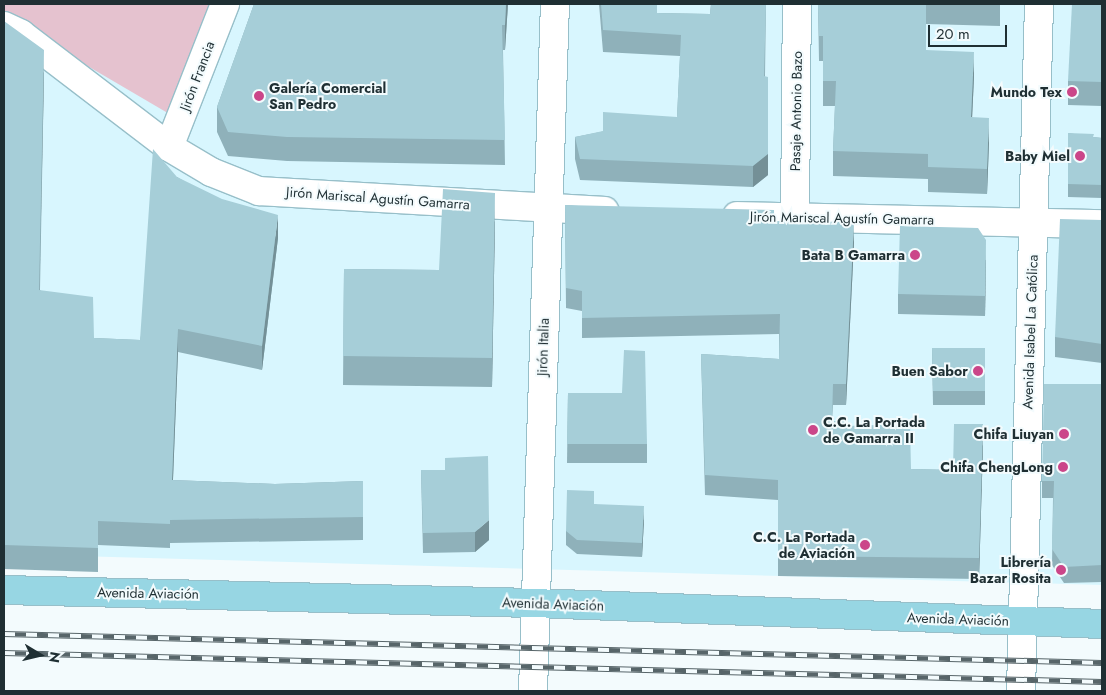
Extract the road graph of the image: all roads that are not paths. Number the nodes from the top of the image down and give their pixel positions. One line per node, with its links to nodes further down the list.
1 (225, 4): 6 (street, Jirón Francia)
2 (555, 4): 7 (street, Jirón Italia)
3 (797, 4): 10 (street, Pasaje Antonio Bazo)
4 (1039, 4): 11 (street, Avenida Isabel La Católica)
5 (4, 26): 6 (street, Jirón Mariscal Agustín Gamarra)
6 (169, 147): 7 (street, Jirón Mariscal Agustín Gamarra)
7 (548, 209): 8 (street, Jirón Mariscal Agustín Gamarra); 14 (street, Jirón Italia)
8 (627, 212)
9 (716, 215): 10 (street, Jirón Mariscal Agustín Gamarra)
10 (795, 218): 11 (street, Jirón Mariscal Agustín Gamarra)
11 (1033, 222): 12 (street, Jirón Mariscal Agustín Gamarra); 15 (street, Avenida Isabel La Católica)
12 (1102, 224)
13 (4, 590): 14 (main road, Avenida Aviación)
14 (533, 602): 15 (main road, Avenida Aviación); 17 (street, Jirón Italia)
15 (1021, 622): 16 (main road, Avenida Aviación); 18 (street, Avenida Isabel La Católica)
16 (1102, 624)
17 (533, 691)
18 (1020, 691)

